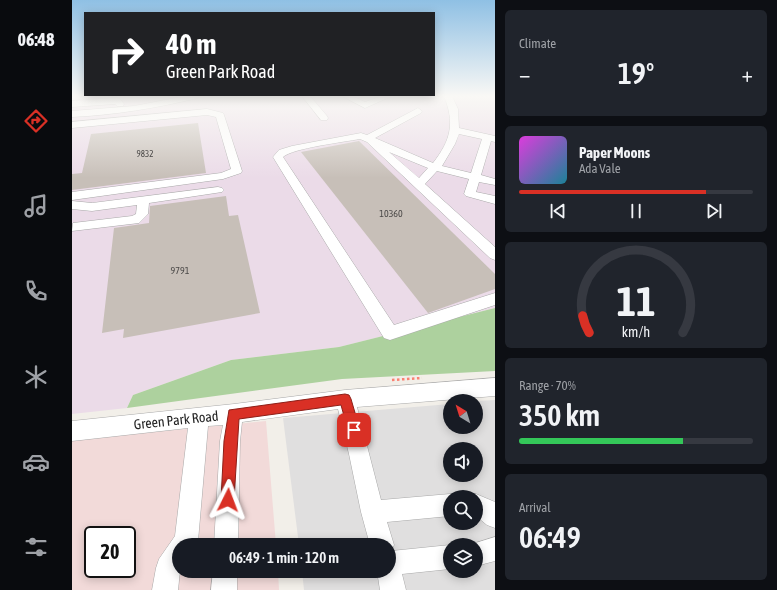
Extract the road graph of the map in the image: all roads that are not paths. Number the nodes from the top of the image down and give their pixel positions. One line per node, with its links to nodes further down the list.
1 (88, 124): 6 (street)
2 (141, 124): 8 (street)
3 (223, 124): 18 (street)
4 (395, 124): 9 (street)
5 (455, 124): 7 (street)
6 (72, 125)
7 (454, 130): 10 (street); 11 (street)
8 (72, 131)
9 (368, 138): 11 (street); 14 (street); 21 (street)
10 (491, 138): 12 (street)
11 (436, 168): 12 (street); 14 (street)
12 (475, 178): 13 (street); 17 (street)
13 (495, 182)
14 (419, 184): 20 (street)
15 (218, 190): 16 (street)
16 (143, 200): 18 (street); 19 (street)
17 (495, 200)
18 (74, 202): 19 (street)
19 (72, 229)
20 (495, 255)
21 (495, 299)
22 (495, 388): 23 (street, Green Park Road)
23 (345, 399): 24 (street, Green Park Road); 29 (street)
24 (234, 414): 25 (street, Green Park Road); 32 (street)
25 (199, 418): 26 (street, Green Park Road); 31 (street)
26 (72, 431)
27 (443, 506): 29 (street)
28 (483, 507): 30 (street)
29 (372, 512): 33 (street)
30 (495, 518)
31 (186, 538)
32 (226, 538)
33 (380, 538)
34 (495, 549): 35 (street)
35 (483, 552)
36 (443, 558): 38 (street)
37 (172, 562): 41 (street)
38 (396, 562)
39 (224, 578): 42 (street)
40 (391, 578): 43 (street)
41 (165, 590)
42 (224, 590)
43 (393, 590)

